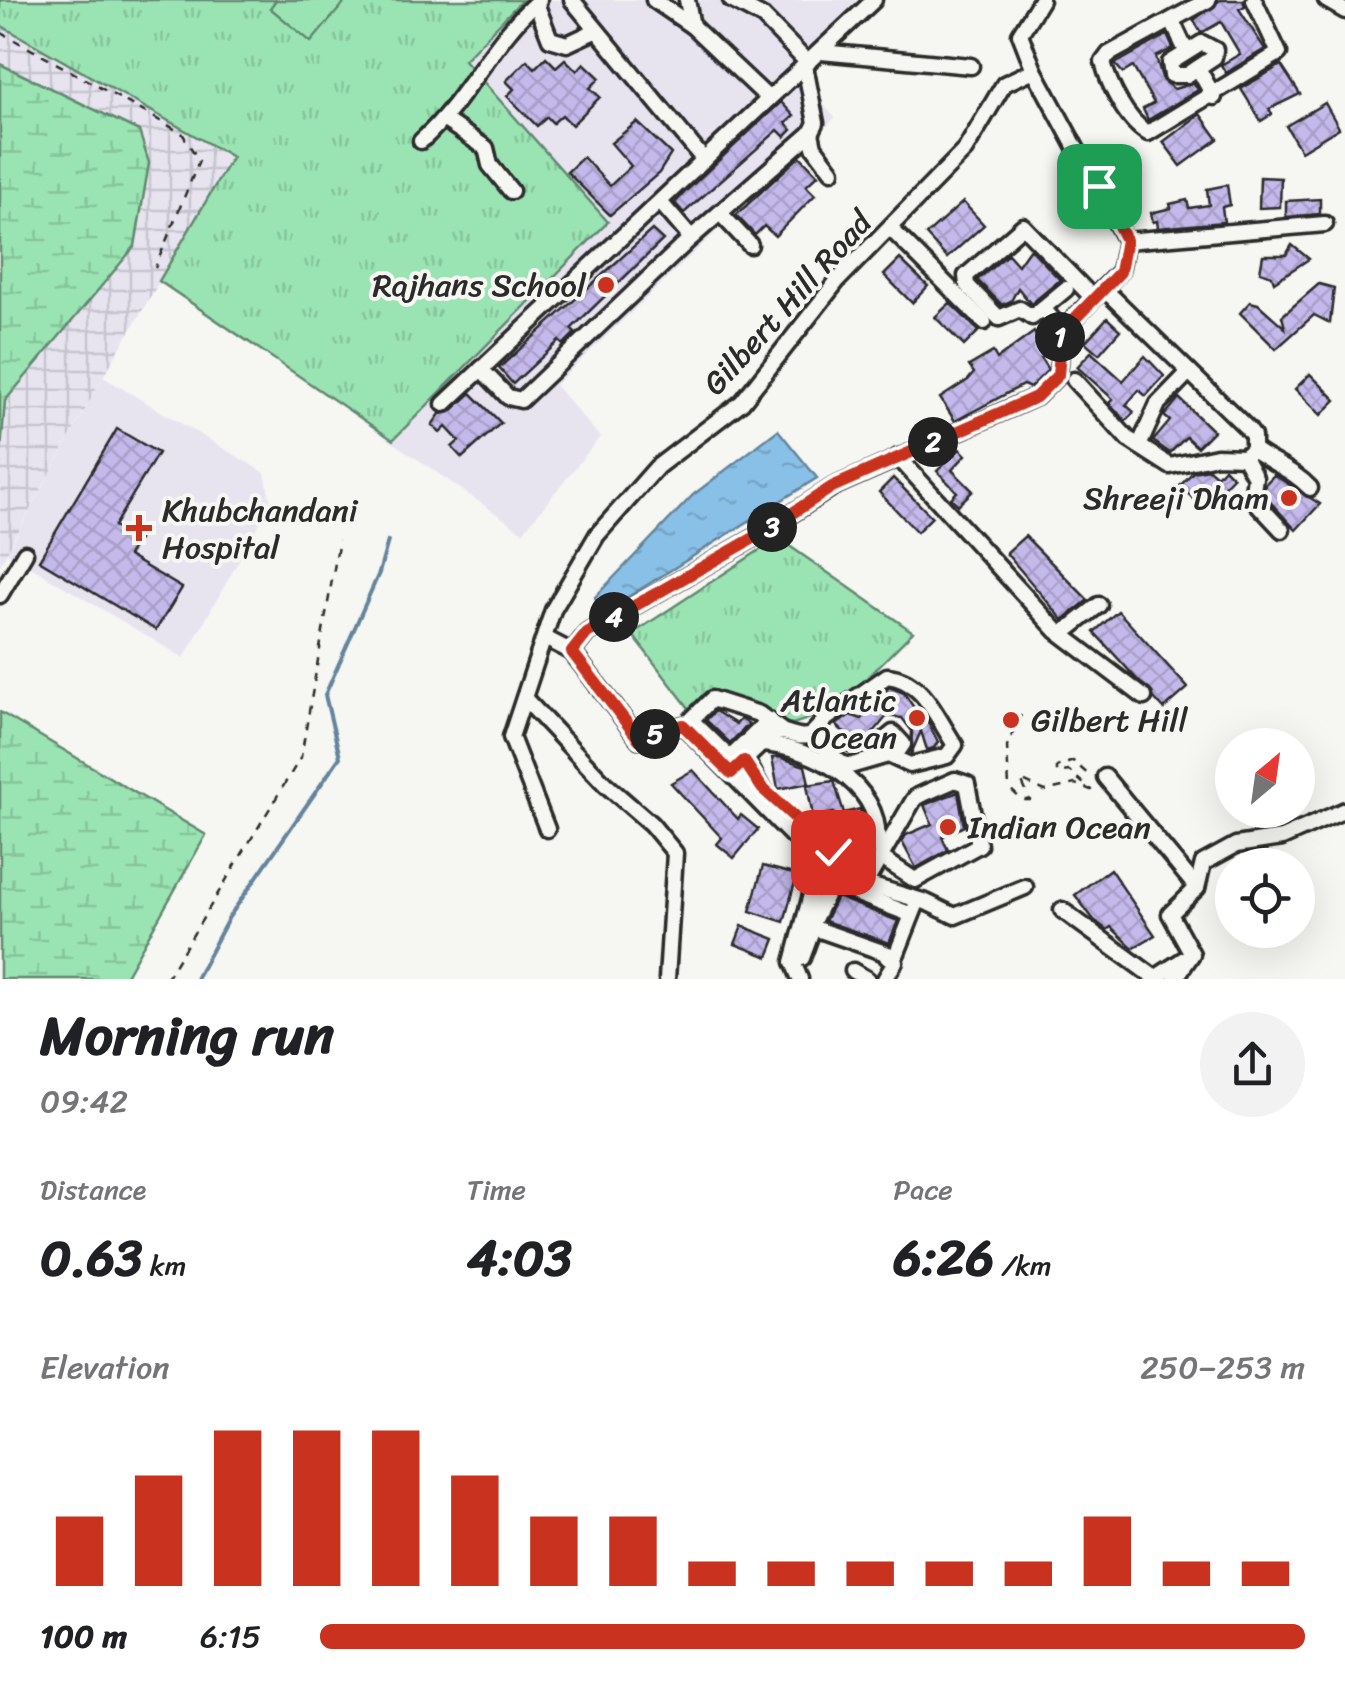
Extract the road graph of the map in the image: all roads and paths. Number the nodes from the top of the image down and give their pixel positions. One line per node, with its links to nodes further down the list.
1 (572, 0): 14 (street)
2 (654, 0): 13 (street)
3 (687, 0): 13 (street)
4 (731, 0): 18 (street)
5 (874, 0): 17 (street)
6 (1040, 0): 21 (street)
7 (1208, 0): 12 (street)
8 (1326, 0): 11 (street)
9 (537, 1): 14 (street); 24 (street)
10 (1262, 4): 22 (street)
11 (1345, 12)
12 (1172, 21): 16 (street); 22 (street)
13 (692, 26): 23 (street)
14 (594, 31): 27 (street)
15 (0, 32): 37 (path)
16 (1186, 50): 20 (street); 20 (street)
17 (820, 52): 18 (street); 19 (street)
18 (807, 65): 23 (street); 25 (street)
19 (971, 66)
20 (1198, 68): 22 (street)
21 (1034, 70): 33 (street, Gilbert Hill Road); 35 (street)
22 (1214, 97)
23 (768, 98): 27 (street)
24 (443, 119): 26 (street); 29 (street)
25 (811, 133): 28 (street); 31 (street)
26 (421, 141)
27 (704, 160): 30 (street)
28 (832, 171)
29 (511, 191)
30 (660, 202): 34 (street); 43 (street)
31 (720, 213): 34 (street); 36 (street)
32 (1324, 224): 35 (street)
33 (890, 228): 41 (street); 57 (street, Gilbert Hill Road)
34 (694, 235): 43 (street)
35 (1126, 240): 39 (street)
36 (750, 245)
37 (155, 268)
38 (1066, 288): 40 (street)
39 (1098, 293): 40 (street); 42 (street); 44 (street)
40 (1048, 310): 42 (street)
41 (984, 322)
42 (1064, 330): 49 (street)
43 (481, 369): 46 (street)
44 (1189, 372): 47 (street); 48 (street)
45 (1074, 380): 47 (street)
46 (444, 404)
47 (1139, 446): 48 (street)
48 (1248, 453): 50 (street); 51 (street)
49 (898, 458): 56 (street); 58 (street)
50 (1310, 488)
51 (1282, 530)
52 (339, 540): 82 (path)
53 (25, 553): 54 (street)
54 (0, 594)
55 (1099, 604): 56 (street)
56 (1062, 634): 59 (street)
57 (545, 638): 58 (street); 60 (street, Gilbert Hill Road)
58 (572, 652): 65 (street)
59 (1144, 697)
60 (527, 701): 68 (street, Gilbert Hill Road); 83 (street)
61 (1021, 715): 66 (path)
62 (769, 720): 63 (street); 65 (street); 65 (street)
63 (781, 734): 64 (street); 65 (street); 65 (street)
64 (811, 735): 64 (street)
65 (741, 761): 70 (street)
66 (1099, 778): 74 (street)
67 (1345, 810): 74 (street)
68 (547, 829)
69 (880, 857): 69 (street); 71 (street)
70 (812, 868): 71 (street); 79 (street)
71 (864, 884): 75 (street)
72 (932, 884): 76 (street)
73 (1025, 887): 76 (street)
74 (1197, 888): 80 (street)
75 (918, 900): 76 (street); 78 (street)
76 (934, 905)
77 (1062, 910): 80 (street)
78 (912, 916): 78 (street)
79 (807, 928): 81 (street); 84 (street); 85 (street)
80 (1192, 954): 86 (street)
81 (802, 958)
82 (166, 979)
83 (668, 979)
84 (800, 979)
85 (885, 979)
86 (1176, 979)

